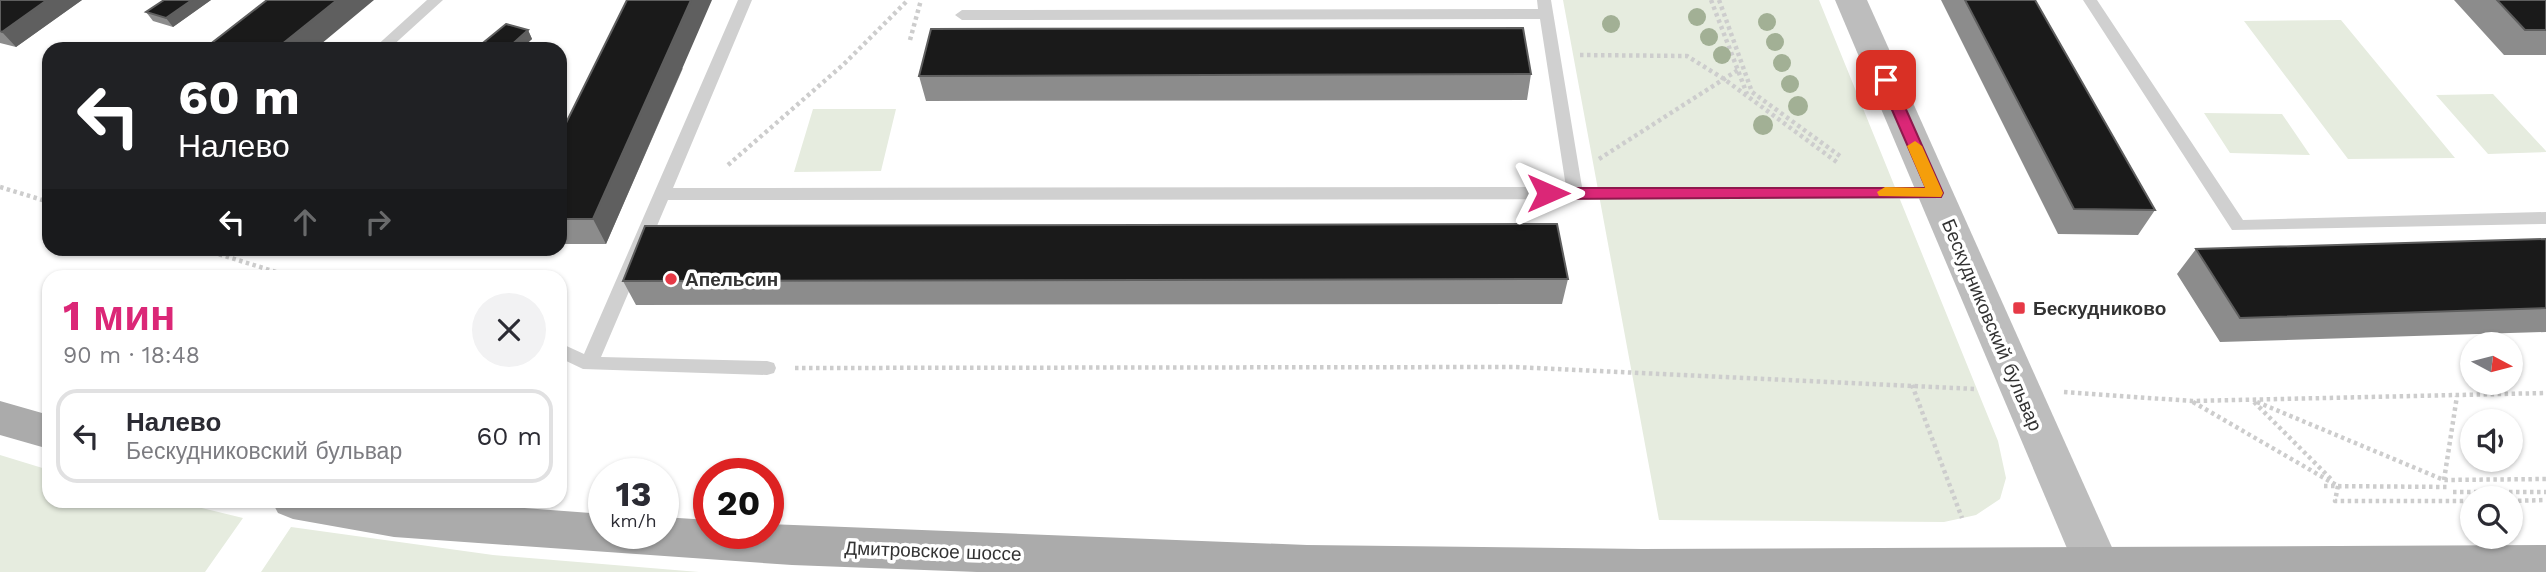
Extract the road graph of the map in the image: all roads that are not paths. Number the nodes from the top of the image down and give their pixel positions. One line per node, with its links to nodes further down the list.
1 (436, 0): 7 (lane)
2 (745, 0): 10 (lane)
3 (1851, 0): 9 (street, Бескудниковский бульвар)
4 (2090, 0): 11 (lane)
5 (1544, 7): 6 (lane); 8 (lane)
6 (962, 15)
7 (388, 42)
8 (1574, 185): 9 (lane); 10 (lane)
9 (1935, 193): 21 (street, Бескудниковский бульвар)
10 (664, 194): 13 (lane)
11 (2546, 218)
12 (567, 353): 13 (lane)
13 (589, 364): 14 (lane)
14 (767, 368)
15 (0, 418): 16 (main road)
16 (42, 430)
17 (336, 508): 18 (main road)
18 (588, 532)
19 (679, 538): 21 (main road, Дмитровское шоссе)
20 (2546, 565): 21 (main road, Дмитровское шоссе)
21 (2099, 570)

